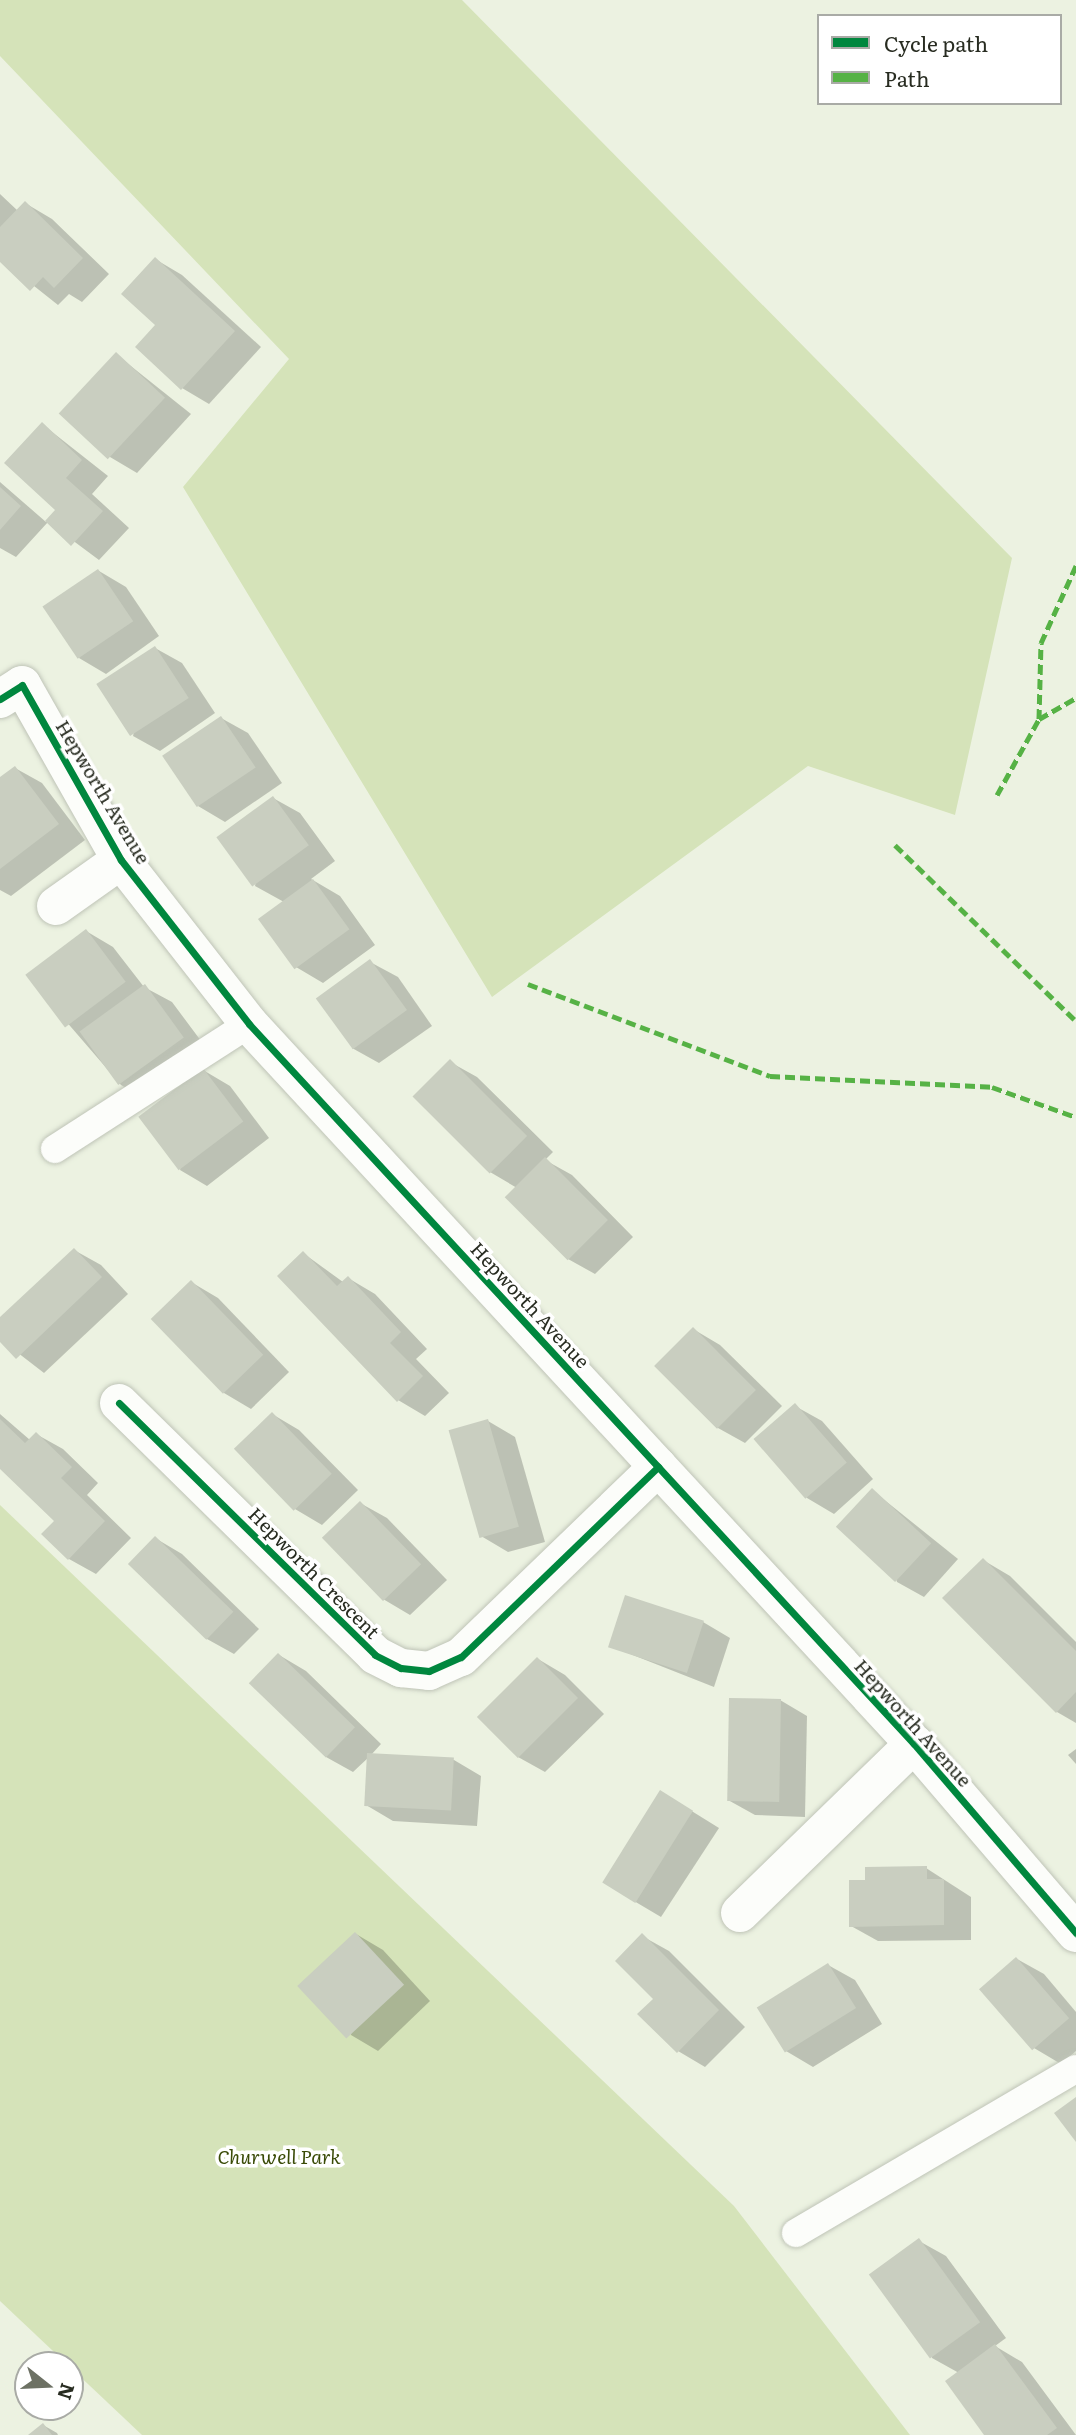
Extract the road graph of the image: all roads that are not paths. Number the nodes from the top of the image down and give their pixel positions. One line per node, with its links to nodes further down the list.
1 (0, 699): 2 (street, Hepworth Avenue)
2 (121, 860): 3 (street); 4 (street, Hepworth Avenue)
3 (56, 906)
4 (248, 1024): 5 (lane); 7 (street, Hepworth Avenue)
5 (55, 1149)
6 (119, 1403): 7 (street, Hepworth Crescent)
7 (659, 1467): 8 (street, Hepworth Avenue)
8 (914, 1744): 9 (street, Hepworth Avenue); 10 (street, Hepworth Avenue)
9 (740, 1913)
10 (1076, 1933)
11 (1076, 2069): 12 (lane)
12 (796, 2233)

